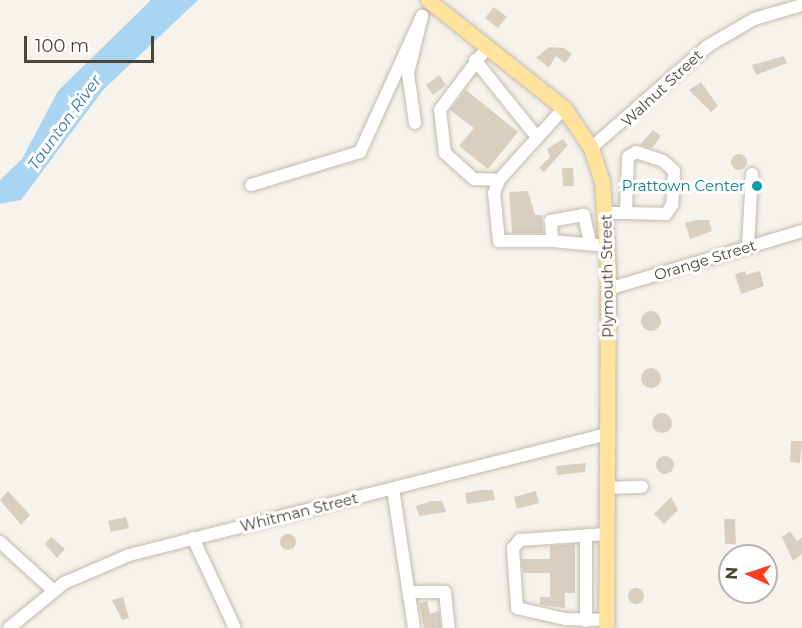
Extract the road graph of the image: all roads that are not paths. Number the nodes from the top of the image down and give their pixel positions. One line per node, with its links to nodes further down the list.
1 (429, 0): 3 (street); 4 (main road, Plymouth Street)
2 (802, 5): 9 (street, Walnut Street)
3 (422, 16): 7 (street); 12 (street)
4 (488, 46): 5 (street); 6 (main road, Plymouth Street)
5 (476, 60): 8 (street); 11 (street)
6 (564, 108): 8 (street); 9 (main road, Plymouth Street)
7 (415, 123)
8 (537, 137): 11 (street)
9 (591, 148): 13 (main road, Plymouth Street)
10 (752, 174): 19 (street)
11 (499, 180): 16 (street)
12 (251, 184)
13 (606, 213): 14 (street); 18 (main road, Plymouth Street)
14 (626, 213): 14 (street)
15 (802, 231): 19 (street, Orange Street)
16 (552, 241): 17 (street); 17 (street)
17 (590, 242): 18 (street)
18 (608, 246): 20 (main road, Plymouth Street)
19 (748, 246): 20 (street, Orange Street)
20 (608, 289): 21 (main road, Plymouth Street)
21 (607, 434): 23 (main road, Plymouth Street); 24 (street, Whitman Street)
22 (642, 487): 23 (street)
23 (607, 488): 25 (main road, Plymouth Street)
24 (393, 489): 27 (street, Whitman Street); 30 (street)
25 (607, 534): 26 (street); 32 (main road, Plymouth Street)
26 (586, 536): 31 (street); 31 (street)
27 (193, 538): 29 (street, Whitman Street); 34 (street)
28 (0, 542): 29 (street)
29 (53, 590): 33 (street, Whitman Street)
30 (410, 592): 35 (street); 36 (street)
31 (586, 621): 32 (street)
32 (606, 624)
33 (9, 628)
34 (235, 628)
35 (414, 628)
36 (449, 628)

